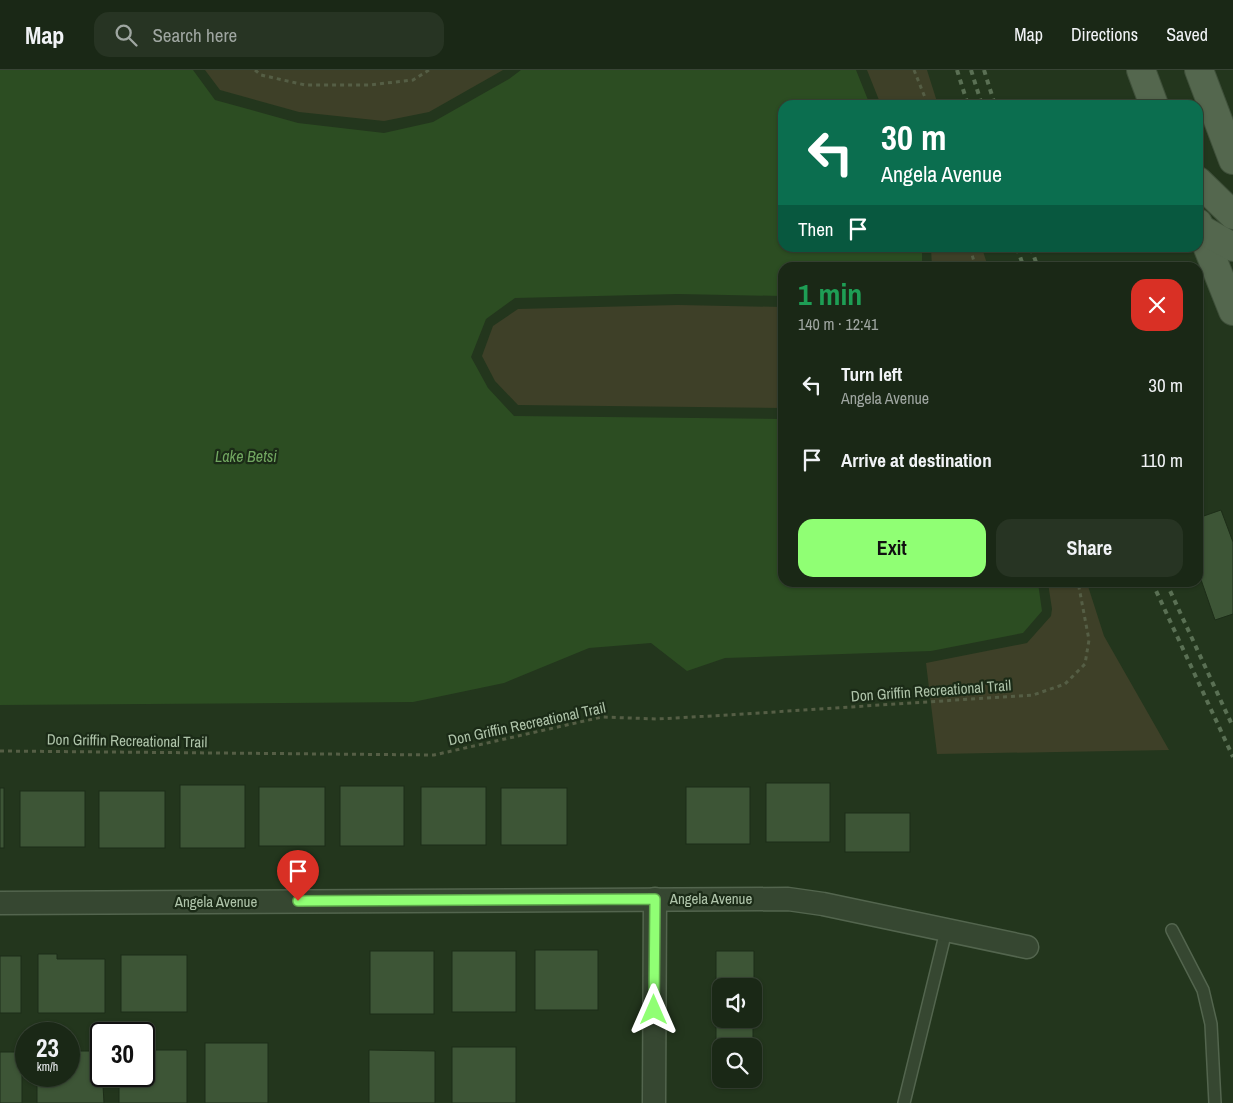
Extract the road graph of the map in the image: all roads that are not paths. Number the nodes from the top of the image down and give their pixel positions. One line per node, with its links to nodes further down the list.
1 (1141, 70): 3 (main road)
2 (1199, 70): 4 (main road)
3 (1152, 100)
4 (1233, 160)
5 (1203, 186): 6 (main road)
6 (1233, 215)
7 (1203, 228): 9 (main road)
8 (1203, 237): 10 (main road)
9 (1233, 248)
10 (1233, 311)
11 (655, 899): 12 (street, Angela Avenue); 14 (street, Angela Avenue); 16 (street)
12 (0, 904)
13 (1172, 930): 18 (lane)
14 (946, 931): 15 (street, Angela Avenue); 17 (lane)
15 (1028, 947)
16 (654, 1103)
17 (904, 1103)
18 (1215, 1103)

